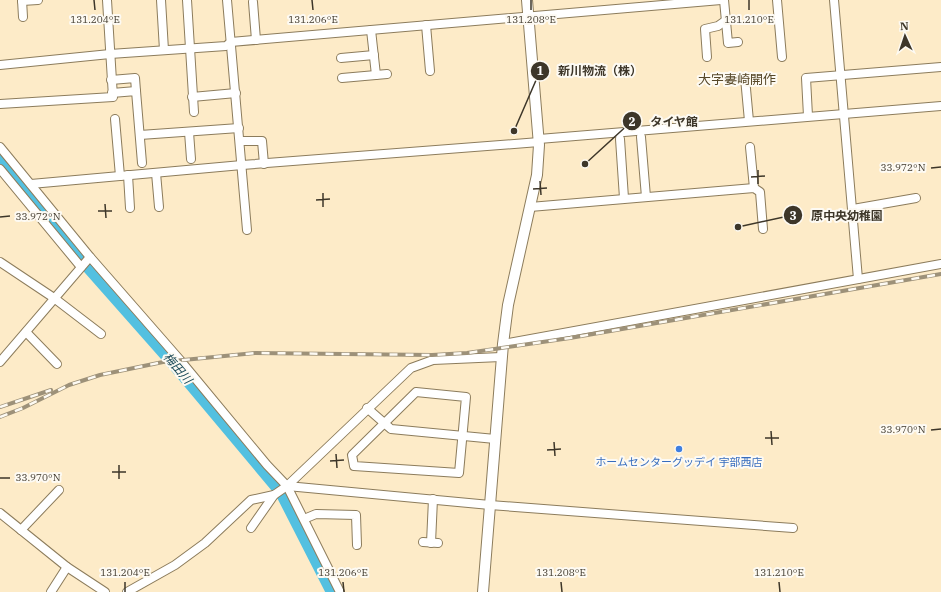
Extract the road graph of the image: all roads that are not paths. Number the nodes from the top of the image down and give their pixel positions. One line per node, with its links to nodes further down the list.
1 (38, 0): 10 (street)
2 (107, 0): 23 (street)
3 (161, 0): 22 (street)
4 (187, 0): 21 (street)
5 (226, 0): 19 (street)
6 (527, 0): 13 (street)
7 (722, 0): 11 (street); 15 (street)
8 (777, 0): 26 (street)
9 (834, 0): 33 (street)
10 (22, 1): 14 (street)
11 (702, 1): 13 (street)
12 (253, 2): 18 (street)
13 (528, 16): 16 (street); 53 (street)
14 (23, 17)
15 (725, 21): 20 (street); 25 (street)
16 (426, 25): 17 (street); 30 (street)
17 (371, 30): 18 (street); 24 (street)
18 (256, 40): 19 (street)
19 (231, 42): 21 (street); 39 (street)
20 (738, 42)
21 (188, 49): 22 (street); 40 (street)
22 (164, 50): 23 (street)
23 (110, 54): 28 (street); 36 (street)
24 (374, 55): 27 (street); 32 (street)
25 (707, 57)
26 (782, 57)
27 (341, 58)
28 (0, 65)
29 (941, 66): 33 (street)
30 (430, 71)
31 (387, 74): 32 (street)
32 (376, 75): 34 (street)
33 (840, 75): 44 (street); 45 (street)
34 (342, 78)
35 (745, 78): 47 (street)
36 (111, 80): 37 (street); 38 (street)
37 (136, 92): 38 (street); 50 (street)
38 (112, 93): 41 (street)
39 (236, 93): 40 (street); 48 (street)
40 (192, 97): 43 (street)
41 (0, 104)
42 (941, 106): 44 (street)
43 (194, 112)
44 (845, 114): 45 (street); 74 (street)
45 (808, 116): 47 (street)
46 (115, 119): 64 (street)
47 (749, 121): 53 (street)
48 (239, 128): 49 (street); 54 (street)
49 (189, 132): 50 (street); 57 (street)
50 (140, 135): 58 (street)
51 (640, 137): 68 (street)
52 (620, 139): 69 (street)
53 (539, 140): 59 (street); 72 (street)
54 (240, 141): 59 (street); 60 (street)
55 (0, 147): 63 (street)
56 (750, 147): 67 (street)
57 (191, 159)
58 (142, 163)
59 (264, 164): 60 (street)
60 (242, 165): 62 (street); 76 (street)
61 (0, 170): 65 (street)
62 (156, 172): 64 (street); 71 (street)
63 (21, 175): 65 (street); 66 (street)
64 (124, 176): 66 (street); 73 (street)
65 (12, 183): 78 (street)
66 (30, 184): 78 (street)
67 (754, 188): 68 (street); 75 (street)
68 (646, 197): 69 (street)
69 (624, 198): 72 (street)
70 (916, 198): 74 (street)
71 (159, 207)
72 (530, 207): 84 (street)
73 (130, 208)
74 (853, 209): 80 (street)
75 (763, 229)
76 (247, 230)
77 (0, 262): 81 (street)
78 (86, 262): 81 (street); 93 (street)
79 (941, 264): 80 (street)
80 (858, 278): 84 (street)
81 (54, 298): 82 (street); 83 (street)
82 (26, 332): 86 (street); 87 (street)
83 (100, 334)
84 (503, 344): 85 (street)
85 (501, 357): 88 (street); 91 (street)
86 (0, 362)
87 (57, 364)
88 (367, 408): 89 (street); 93 (street)
89 (383, 424): 90 (street); 90 (street); 90 (street)
90 (463, 436): 91 (street)
91 (495, 439): 95 (street)
92 (59, 490): 100 (street)
93 (281, 490): 94 (street); 97 (street); 98 (street); 106 (street)
94 (433, 500): 95 (street); 101 (street)
95 (490, 505): 99 (street); 108 (street)
96 (0, 513): 100 (street)
97 (304, 519): 102 (street); 107 (street)
98 (251, 528)
99 (793, 528)
100 (21, 530): 103 (street)
101 (431, 543)
102 (357, 545)
103 (67, 567): 104 (street); 105 (street)
104 (51, 592)
105 (105, 592)
106 (127, 592)
107 (340, 592)
108 (483, 592)

